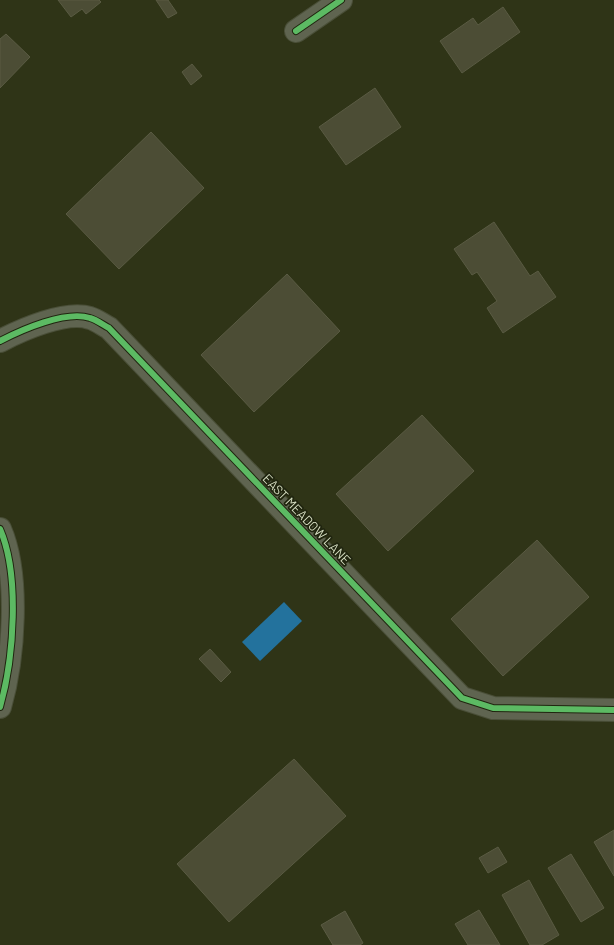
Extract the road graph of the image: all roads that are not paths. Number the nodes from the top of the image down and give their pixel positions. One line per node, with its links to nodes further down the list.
1 (341, 0): 2 (street)
2 (296, 31)
3 (0, 341): 6 (street, EAST MEADOW LANE)
4 (0, 529): 5 (street)
5 (0, 707)
6 (614, 710)

